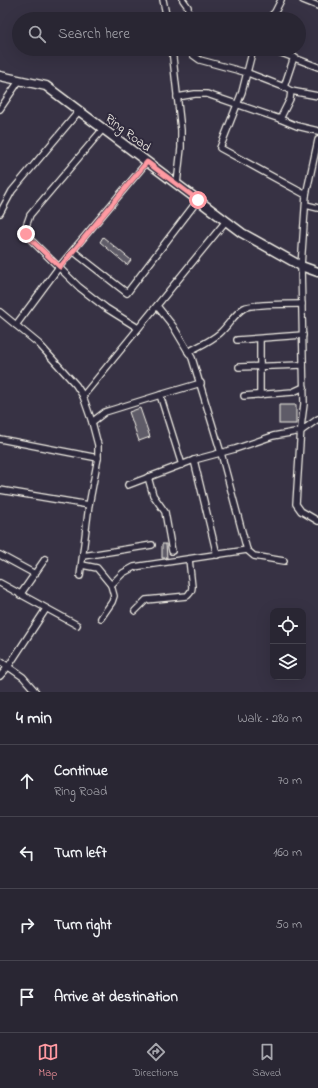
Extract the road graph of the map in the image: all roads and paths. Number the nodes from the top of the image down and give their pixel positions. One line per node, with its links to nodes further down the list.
1 (163, 0): 6 (street)
2 (183, 0): 7 (street)
3 (281, 0): 8 (street)
4 (303, 0): 5 (street)
5 (318, 6)
6 (165, 12)
7 (188, 12)
8 (275, 12)
9 (173, 56): 21 (street)
10 (194, 56): 15 (street)
11 (252, 56): 15 (street)
12 (291, 56): 13 (street)
13 (294, 57): 14 (street); 18 (street)
14 (318, 67)
15 (248, 73): 18 (street); 22 (street)
16 (0, 76): 17 (main road, Ring Road)
17 (19, 81): 23 (street); 24 (main road, Ring Road)
18 (284, 87): 19 (street)
19 (291, 91): 20 (street); 25 (street)
20 (318, 96)
21 (177, 97): 22 (street); 30 (street)
22 (238, 104): 25 (street); 31 (street)
23 (0, 109)
24 (79, 111): 26 (main road, Ring Road); 35 (street)
25 (280, 118): 27 (street)
26 (103, 129): 29 (main road, Ring Road); 39 (street)
27 (318, 131)
28 (318, 140): 31 (street)
29 (147, 162): 30 (main road, Ring Road); 37 (street)
30 (177, 184): 32 (main road, Ring Road)
31 (306, 195): 33 (street)
32 (198, 200): 36 (main road, Ring Road); 37 (street)
33 (306, 205): 34 (street); 38 (street)
34 (318, 208)
35 (0, 213)
36 (226, 221): 38 (main road, Ring Road); 42 (street)
37 (73, 250): 39 (street)
38 (301, 266): 40 (main road, Ring Road); 41 (street)
39 (60, 267): 44 (street); 45 (street)
40 (318, 272)
41 (302, 304): 46 (street); 49 (street)
42 (157, 306): 45 (street); 49 (street)
43 (0, 312): 44 (street)
44 (16, 325): 57 (street)
45 (138, 328): 57 (street)
46 (303, 335): 47 (street); 50 (street)
47 (260, 339): 48 (street); 52 (street)
48 (237, 340)
49 (188, 352): 53 (street)
50 (303, 365): 52 (street); 54 (street)
51 (239, 367): 52 (street)
52 (259, 367): 56 (street)
53 (201, 383): 55 (street); 63 (street)
54 (304, 387): 56 (street); 61 (street)
55 (160, 395): 60 (street); 66 (street)
56 (260, 395): 58 (street)
57 (84, 396): 60 (street)
58 (244, 396)
59 (318, 420): 61 (street)
60 (92, 422): 64 (street)
61 (301, 431): 63 (street); 71 (street)
62 (0, 439): 64 (street)
63 (221, 453): 65 (street); 73 (street)
64 (98, 458): 70 (street)
65 (194, 460): 66 (street); 76 (street)
66 (182, 465): 67 (street)
67 (148, 477): 68 (street); 74 (street)
68 (128, 485)
69 (0, 490): 70 (street)
70 (89, 505): 77 (street)
71 (318, 521)
72 (152, 545): 77 (street)
73 (247, 550): 76 (street); 80 (street)
74 (172, 551)
75 (0, 555): 82 (street)
76 (217, 555): 79 (street)
77 (83, 556): 81 (street)
78 (45, 559): 82 (street)
79 (189, 559): 85 (street); 88 (street)
80 (284, 561)
81 (82, 565): 83 (street); 85 (street)
82 (35, 574): 86 (street)
83 (80, 576)
84 (0, 584): 86 (street)
85 (111, 585): 89 (street)
86 (20, 595): 87 (street)
87 (46, 609): 90 (street); 92 (street)
88 (135, 611)
89 (101, 618)
90 (76, 625)
91 (0, 661): 92 (street)
92 (8, 667): 93 (street); 94 (street)
93 (0, 676)
94 (36, 692)

